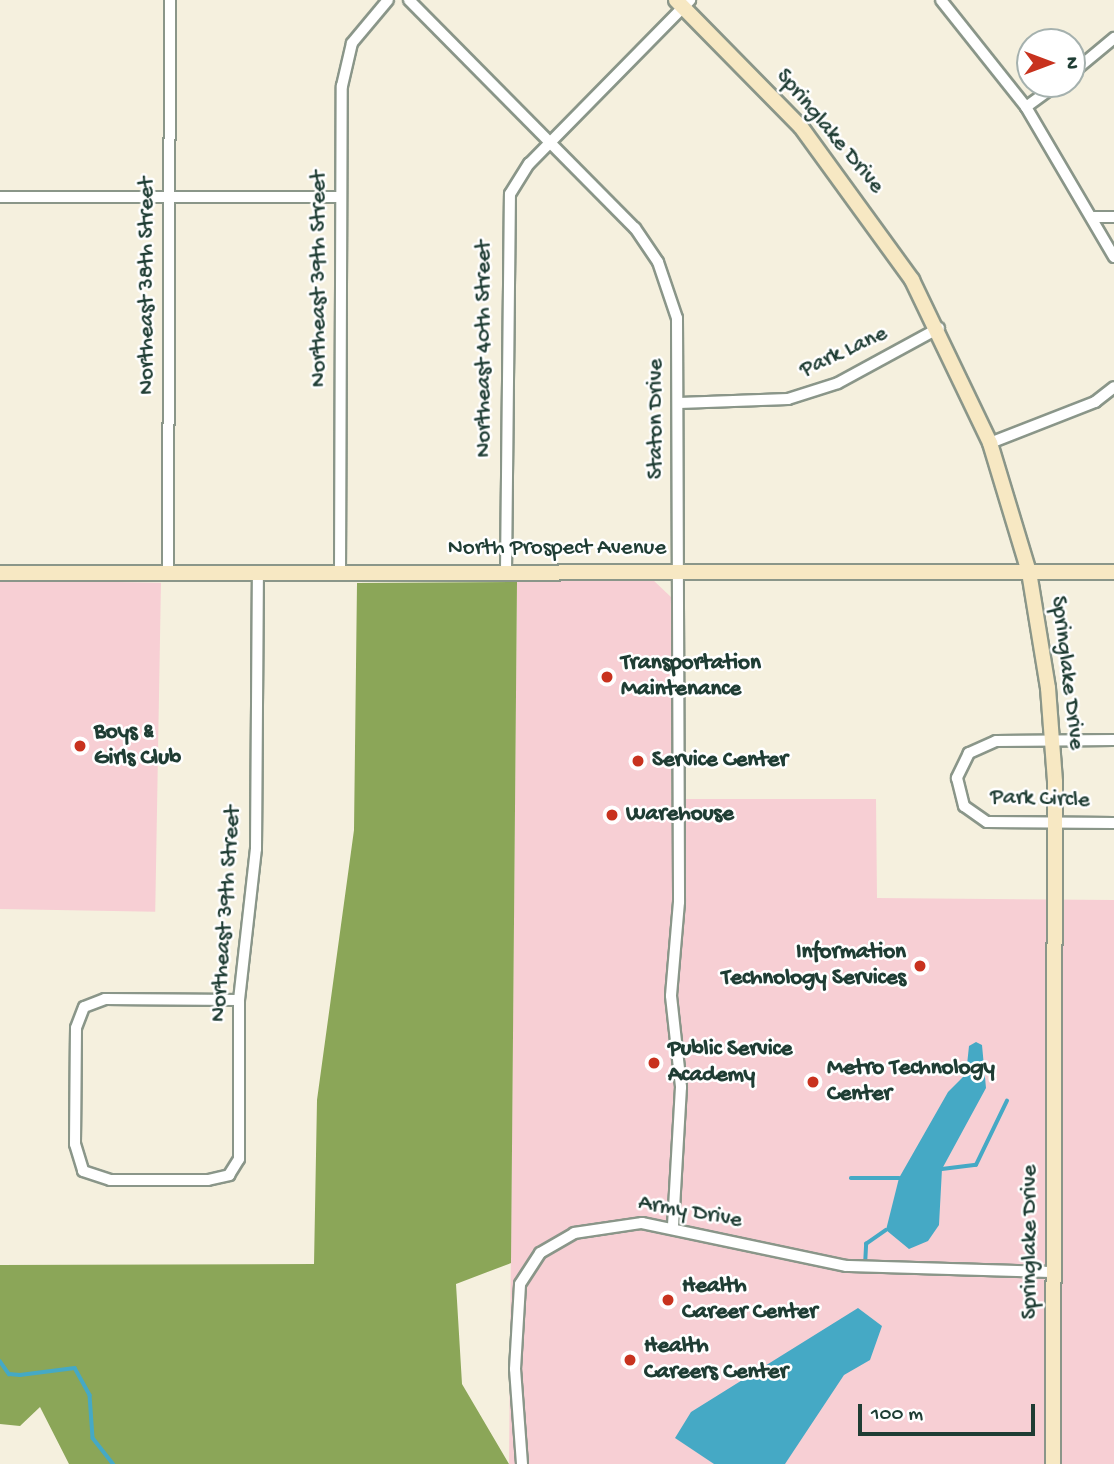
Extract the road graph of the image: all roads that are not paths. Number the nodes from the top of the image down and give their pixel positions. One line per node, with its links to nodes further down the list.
1 (170, 0): 12 (street, Northeast 38th Street)
2 (388, 0): 13 (street, Northeast 39th Street)
3 (409, 0): 10 (street, Staton Drive)
4 (941, 0): 9 (street)
5 (683, 2): 10 (street, Northeast 40th Street); 17 (street, Springlake Drive)
6 (1114, 38): 7 (street)
7 (1086, 62)
8 (1039, 98): 9 (street)
9 (1026, 107): 14 (street)
10 (550, 141): 19 (street, Staton Drive); 21 (street, Northeast 40th Street)
11 (0, 197): 12 (street)
12 (169, 197): 13 (street); 26 (street, Northeast 38th Street)
13 (341, 197): 28 (street, Northeast 39th Street)
14 (1094, 217): 15 (street); 16 (street)
15 (1114, 217)
16 (1114, 257)
17 (939, 328): 19 (street, Park Lane); 20 (street, Springlake Drive)
18 (1111, 395): 20 (street)
19 (679, 403): 22 (street, Staton Drive)
20 (990, 443): 23 (street, Springlake Drive)
21 (506, 572): 22 (street, North Prospect Avenue); 28 (street, North Prospect Avenue)
22 (680, 572): 23 (street, North Prospect Avenue); 34 (street, Staton Drive)
23 (1028, 572): 24 (street, North Prospect Avenue); 29 (street, Springlake Drive)
24 (1114, 572)
25 (0, 573): 26 (street, North Prospect Avenue)
26 (168, 573): 27 (street, North Prospect Avenue)
27 (258, 573): 28 (street, North Prospect Avenue); 33 (street, Northeast 39th Street)
28 (340, 573)
29 (1053, 740): 30 (street, Park Circle); 32 (street, Springlake Drive); 32 (street, Park Circle)
30 (1114, 740)
31 (1114, 823): 32 (street, Park Circle)
32 (1055, 824): 35 (street, Springlake Drive)
33 (239, 1000): 33 (street, Northeast 39th Street)
34 (673, 1226): 35 (street, Army Drive); 36 (street, Army Drive)
35 (1054, 1272): 37 (street, Springlake Drive)
36 (522, 1464)
37 (1053, 1464)

